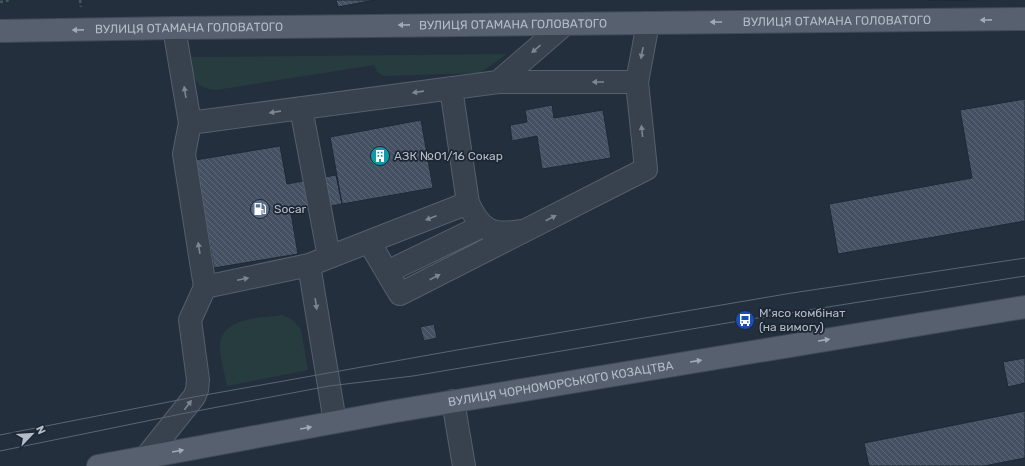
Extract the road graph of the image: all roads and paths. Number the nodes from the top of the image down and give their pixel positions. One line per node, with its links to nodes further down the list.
1 (11, 0): 2 (path)
2 (0, 2)
3 (1025, 19): 4 (main road, ВУЛИЦЯ ОТАМАНА ГОЛОВАТОГО, one-way to 4)
4 (648, 23): 5 (main road, ВУЛИЦЯ ОТАМАНА ГОЛОВАТОГО); 9 (lane, one-way to 9)
5 (565, 24): 6 (main road, ВУЛИЦЯ ОТАМАНА ГОЛОВАТОГО, one-way to 6); 8 (lane, one-way to 8)
6 (174, 28): 7 (main road, ВУЛИЦЯ ОТАМАНА ГОЛОВАТОГО, one-way to 7); 12 (lane, one-way to 6)
7 (0, 32)
8 (498, 82): 9 (lane, one-way to 8); 10 (lane)
9 (637, 82): 15 (lane, one-way to 9)
10 (451, 88): 11 (lane, one-way to 11); 13 (lane)
11 (301, 108): 12 (lane, one-way to 12); 17 (lane)
12 (190, 124): 20 (lane, one-way to 12)
13 (468, 203): 14 (lane); 16 (lane, one-way to 16)
14 (482, 226): 15 (lane); 19 (lane)
15 (526, 230): 19 (lane, one-way to 15)
16 (369, 242): 17 (lane); 19 (lane)
17 (329, 257): 18 (lane)
18 (309, 265): 20 (lane, one-way to 18); 23 (lane, one-way to 23)
19 (387, 272)
20 (205, 287): 24 (lane, one-way to 20)
21 (1025, 307): 22 (main road, ВУЛИЦЯ ЧОРНОМОРСЬКОГО КОЗАЦТВА, one-way to 21)
22 (453, 401): 23 (main road, ВУЛИЦЯ ЧОРНОМОРСЬКОГО КОЗАЦТВА); 26 (lane)
23 (335, 422): 24 (main road, ВУЛИЦЯ ЧОРНОМОРСЬКОГО КОЗАЦТВА, one-way to 23)
24 (146, 457): 25 (main road, ВУЛИЦЯ ЧОРНОМОРСЬКОГО КОЗАЦТВА)
25 (98, 466)
26 (464, 466)

